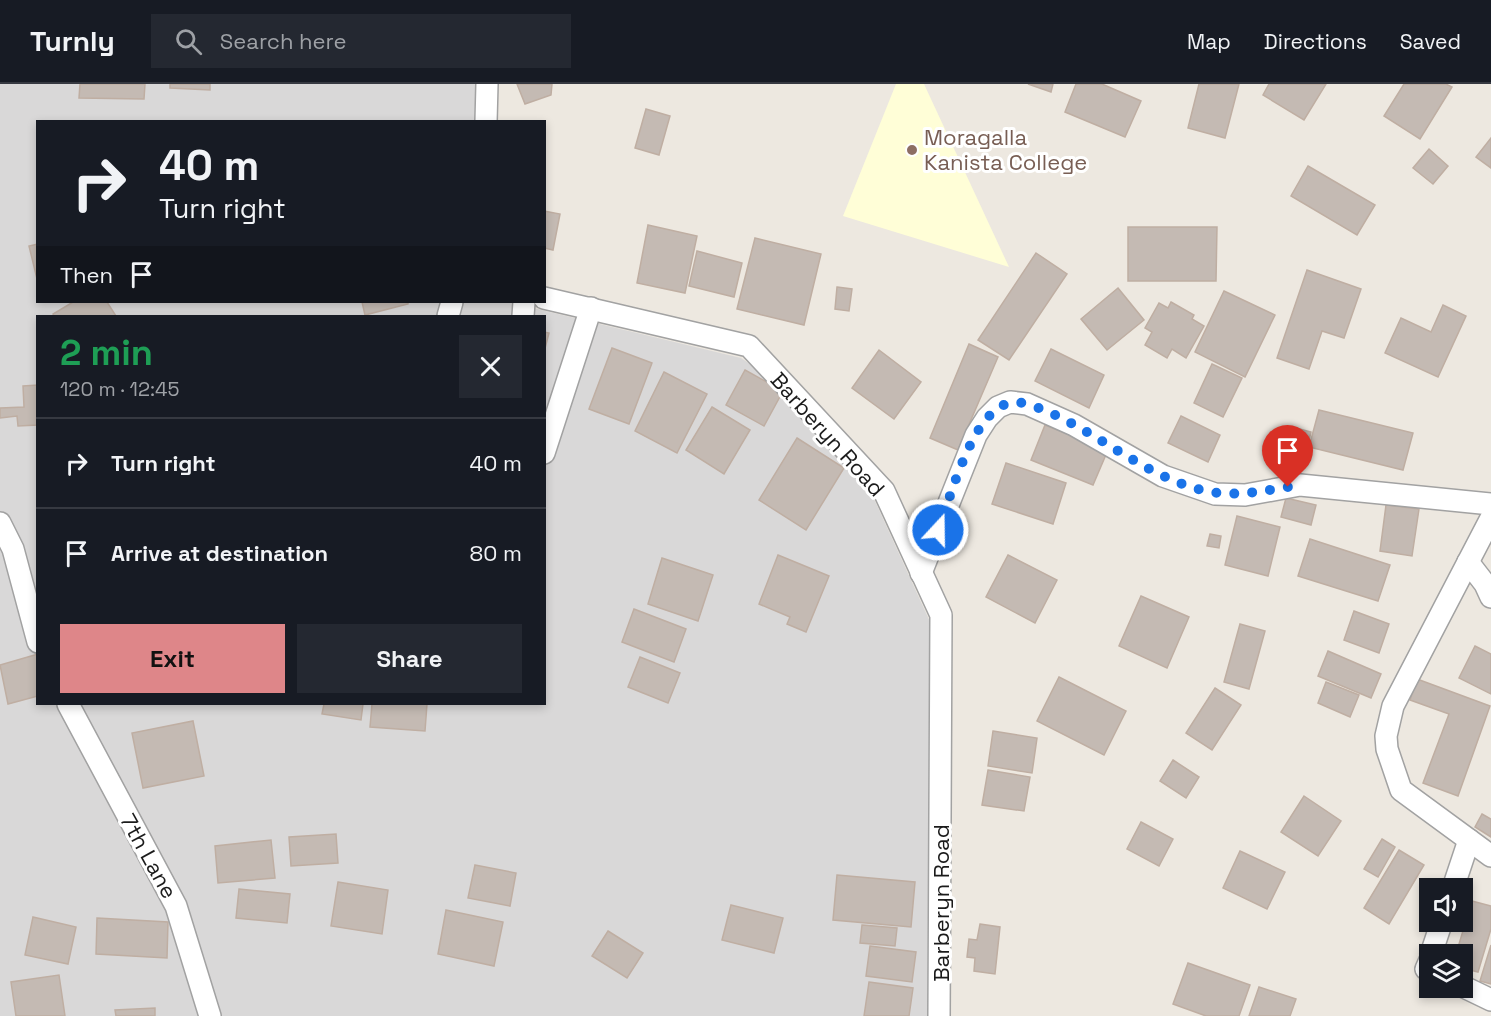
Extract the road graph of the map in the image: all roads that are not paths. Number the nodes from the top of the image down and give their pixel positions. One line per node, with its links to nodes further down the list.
1 (487, 84): 2 (street)
2 (486, 120)
3 (546, 298): 4 (street, Barberyn Road)
4 (591, 308): 5 (street); 10 (street, Barberyn Road)
5 (546, 447)
6 (1491, 504): 10 (street)
7 (1491, 518): 9 (street)
8 (0, 523): 12 (street)
9 (1468, 562): 11 (street); 14 (street)
10 (921, 573): 20 (street, Barberyn Road)
11 (1491, 597)
12 (36, 635)
13 (69, 705): 19 (street, 7th Lane)
14 (1469, 840): 15 (street); 16 (street)
15 (1491, 856)
16 (1457, 878)
17 (1473, 991): 18 (street)
18 (1491, 1000)
19 (210, 1016)
20 (939, 1016)

